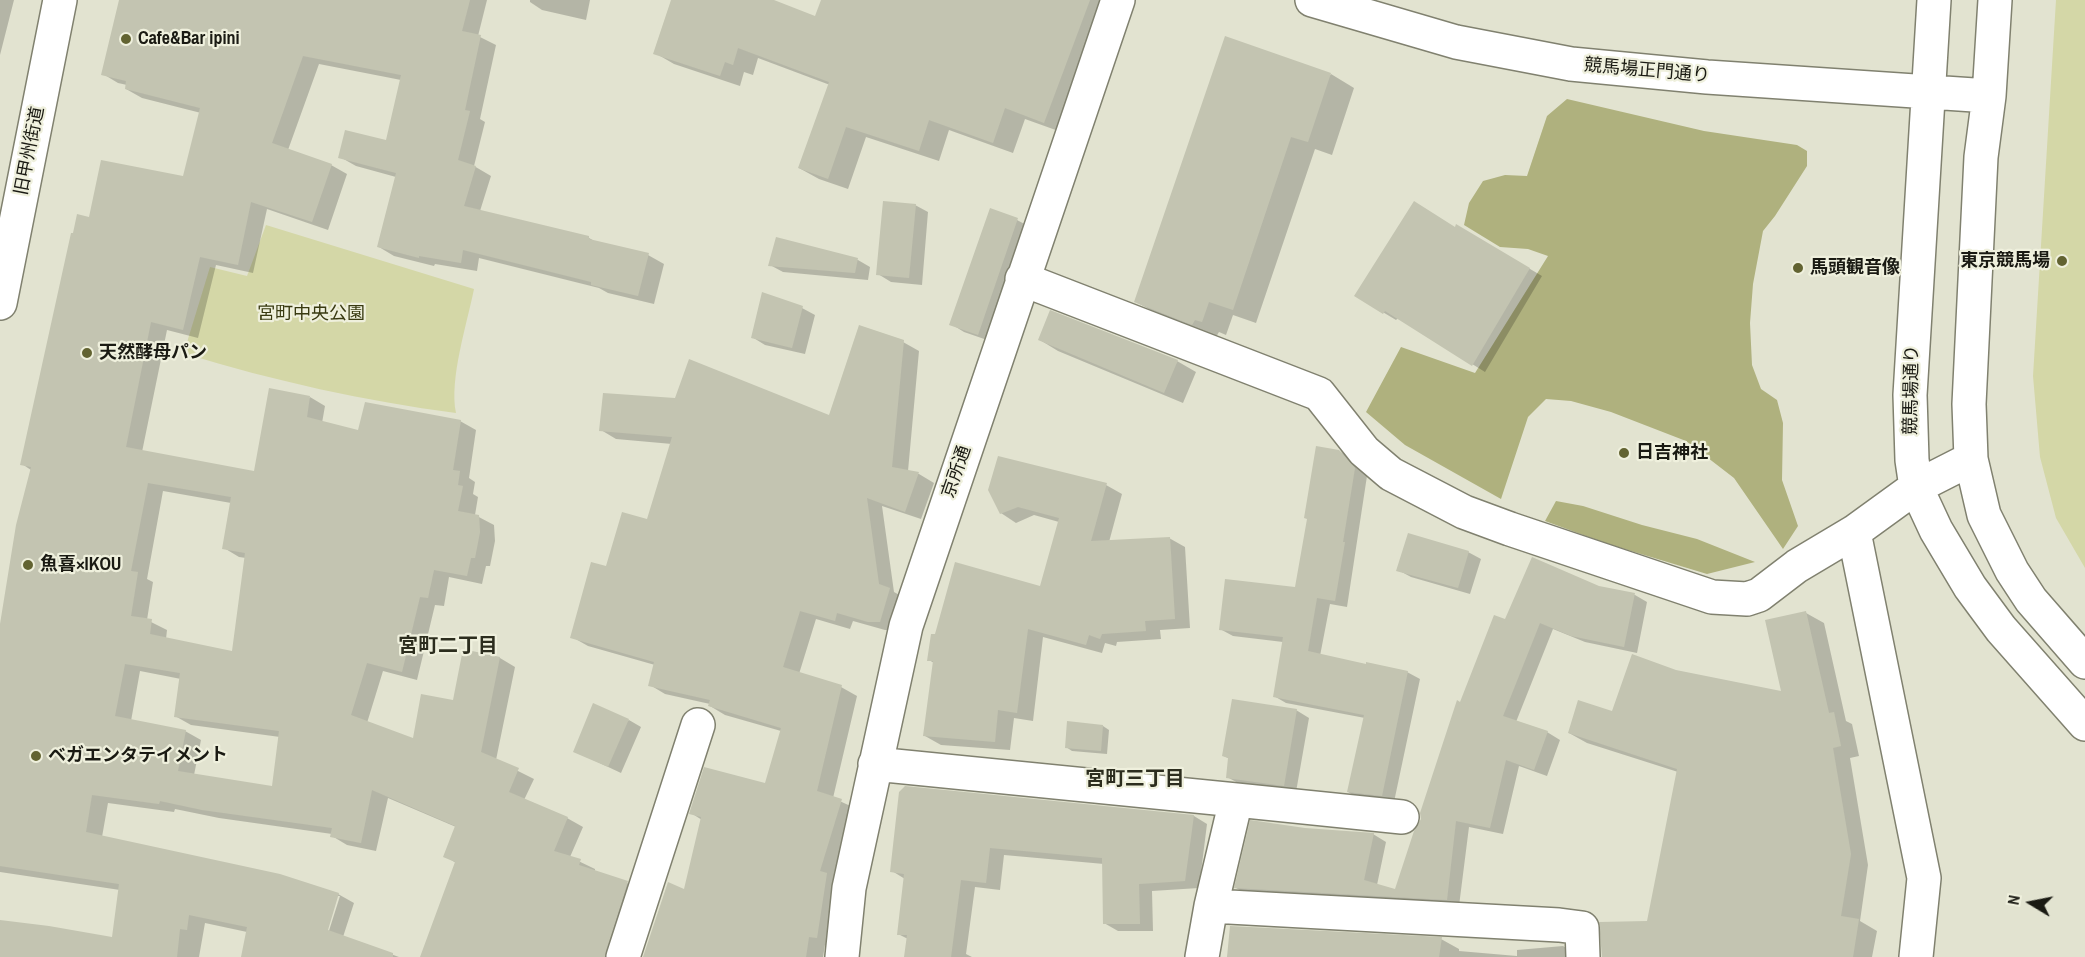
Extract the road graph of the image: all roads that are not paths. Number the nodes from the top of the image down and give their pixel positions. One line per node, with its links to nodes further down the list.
1 (60, 0): 9 (street, 旧甲州街道)
2 (1118, 0): 8 (street, 京所通)
3 (1312, 0): 6 (street, 競馬場正門通り)
4 (1934, 0): 6 (street, 競馬場通り)
5 (1995, 0): 7 (street)
6 (1929, 92): 7 (street, 競馬場正門通り); 11 (street, 競馬場通り)
7 (1989, 96): 10 (street)
8 (1022, 279): 12 (street); 16 (street, 京所通)
9 (0, 303)
10 (1971, 459): 11 (street); 13 (street)
11 (1916, 487): 12 (street); 14 (street, 競馬場通り)
12 (1854, 532): 24 (street)
13 (2085, 662)
14 (2085, 724)
15 (698, 725): 20 (street)
16 (875, 764): 17 (street); 21 (street, 京所通)
17 (1236, 800): 18 (street); 19 (street)
18 (1402, 817)
19 (1211, 906): 22 (street); 23 (street)
20 (623, 957)
21 (842, 957)
22 (1202, 957)
23 (1583, 957)
24 (1916, 957)

